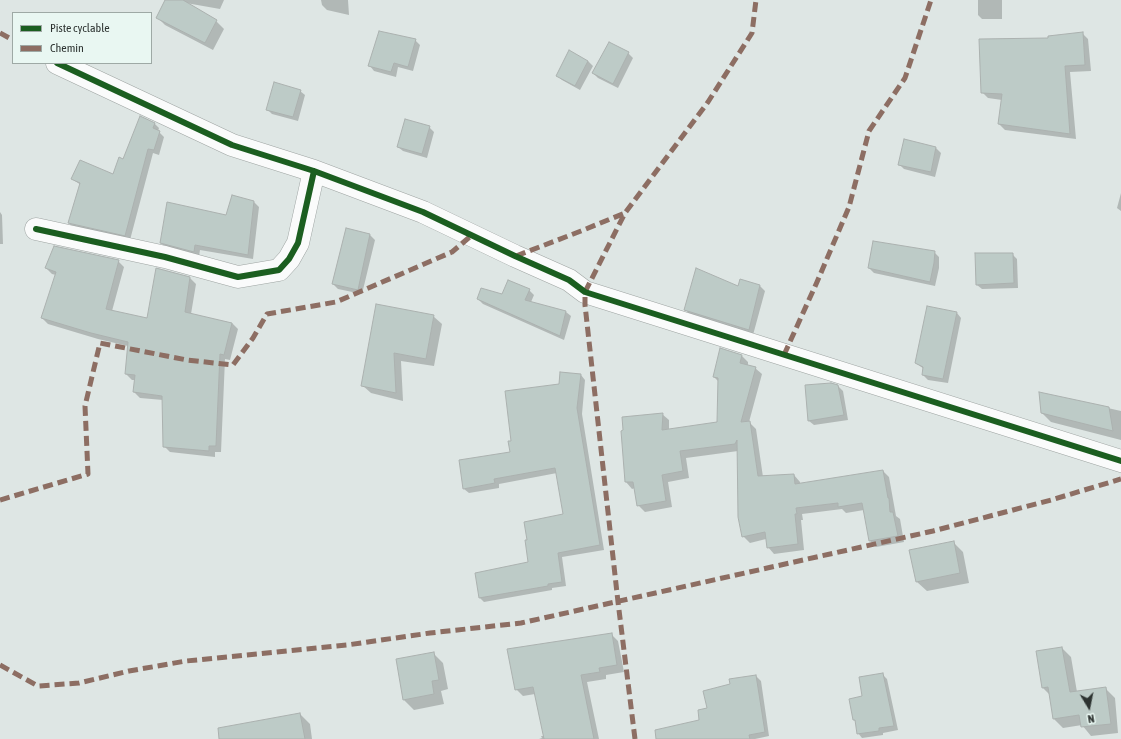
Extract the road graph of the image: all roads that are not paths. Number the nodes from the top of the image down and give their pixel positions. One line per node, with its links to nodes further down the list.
1 (58, 64): 2 (street)
2 (314, 171): 3 (street); 4 (street)
3 (36, 229)
4 (1121, 461)

